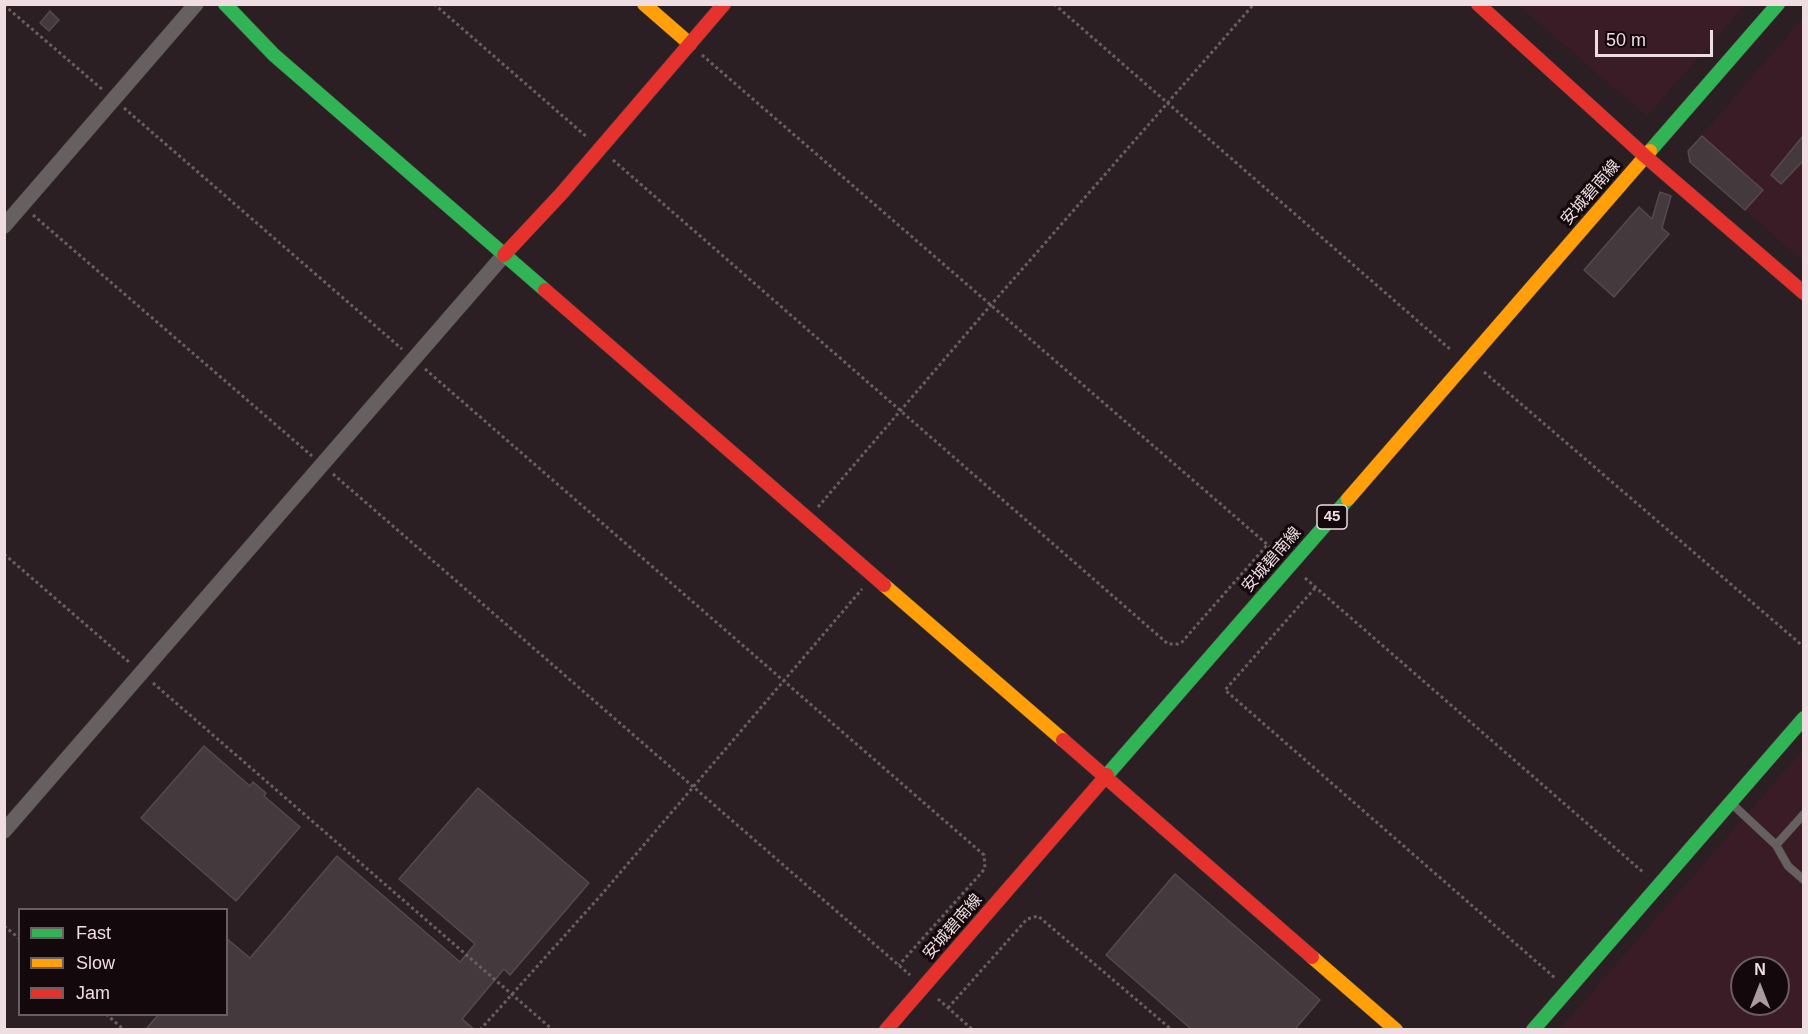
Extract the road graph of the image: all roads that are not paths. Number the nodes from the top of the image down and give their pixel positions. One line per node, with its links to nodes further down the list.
1 (196, 4): 9 (street)
2 (225, 4): 10 (street)
3 (644, 4): 7 (street)
4 (724, 4): 7 (street)
5 (1478, 4): 8 (street)
6 (1778, 4): 8 (street, 安城碧南線 / 45)
7 (690, 44): 10 (street)
8 (1646, 156): 11 (street); 13 (street, 安城碧南線 / 45)
9 (4, 226)
10 (504, 255): 13 (street); 16 (street)
11 (1803, 293)
12 (1803, 718): 14 (street)
13 (1105, 777): 19 (street, 安城碧南線 / 45); 20 (street)
14 (1730, 803): 17 (lane); 21 (street)
15 (1803, 814): 17 (lane)
16 (4, 831)
17 (1776, 845): 18 (lane)
18 (1803, 880)
19 (886, 1029)
20 (1396, 1029)
21 (1533, 1029)

